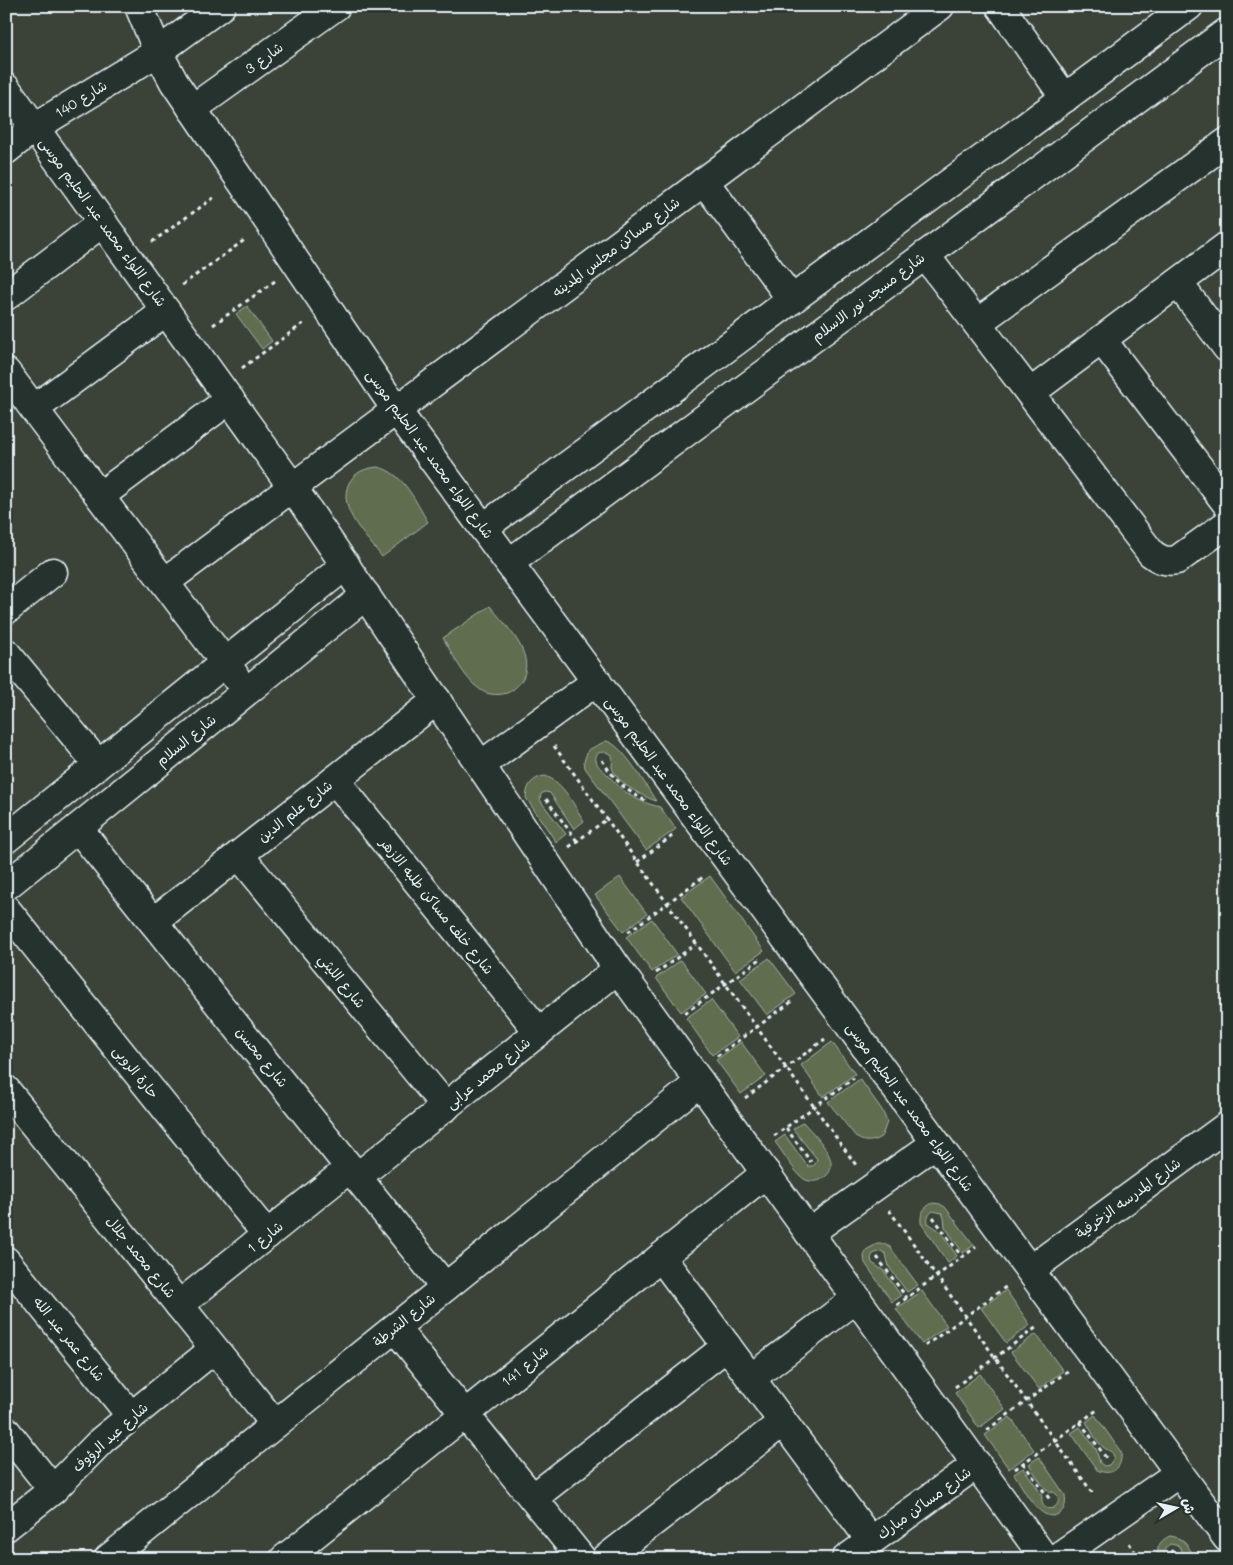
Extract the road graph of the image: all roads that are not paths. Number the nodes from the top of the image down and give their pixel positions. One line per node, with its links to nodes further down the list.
1 (138, 6): 9 (street, شارع اللواء محمد عبد الحليم موسى)
2 (190, 6): 9 (street)
3 (221, 6): 9 (street, شارع 140)
4 (336, 6): 12 (street, شارع 3)
5 (1000, 6): 11 (street)
6 (1189, 6): 11 (street)
7 (923, 11): 16 (street, شارع مساكن مجلس المدينه)
8 (1227, 32): 19 (street, شارع مسجد نور الاسلام)
9 (166, 46): 12 (street, شارع اللواء محمد عبد الحليم موسى); 13 (street, شارع 140)
10 (6, 88): 13 (street, شارع اللواء محمد عبد الحليم موسى)
11 (1065, 98): 22 (street)
12 (192, 109): 31 (street, شارع اللواء محمد عبد الحليم موسى)
13 (35, 127): 15 (street, شارع 140); 17 (street, شارع اللواء محمد عبد الحليم موسى)
14 (1227, 142): 24 (street)
15 (6, 150)
16 (704, 182): 22 (street); 31 (street, شارع مساكن مجلس المدينه)
17 (103, 222): 21 (street); 23 (street, شارع اللواء محمد عبد الحليم موسى)
18 (1227, 246): 20 (street)
19 (925, 254): 24 (street); 37 (street, شارع مسجد نور الاسلام)
20 (1178, 283): 25 (street); 26 (street)
21 (6, 296)
22 (792, 300): 36 (street)
23 (163, 306): 28 (street, شارع اللواء محمد عبد الحليم موسى); 30 (street)
24 (977, 323): 29 (street)
25 (1102, 340): 29 (street); 34 (street)
26 (1227, 348)
27 (7, 373): 30 (street)
28 (225, 392): 32 (street, شارع اللواء محمد عبد الحليم موسى); 33 (street)
29 (1030, 393): 35 (street)
30 (34, 409): 33 (street)
31 (397, 411): 32 (street, شارع مساكن مجلس المدينه); 36 (street, شارع اللواء محمد عبد الحليم موسى)
32 (293, 488): 38 (street, شارع اللواء محمد عبد الحليم موسى); 40 (street, شارع مساكن مجلس المدينه)
33 (100, 496): 40 (street)
34 (1227, 504)
35 (1227, 524)
36 (483, 528): 37 (street, شارع اللواء محمد عبد الحليم موسى)
37 (509, 563): 45 (street, شارع اللواء محمد عبد الحليم موسى)
38 (346, 565): 41 (street, شارع اللواء محمد عبد الحليم موسى); 44 (street)
39 (53, 572): 42 (street)
40 (165, 582): 44 (street)
41 (366, 595): 46 (street, شارع السلام); 47 (street, شارع اللواء محمد عبد الحليم موسى)
42 (6, 610)
43 (6, 653): 48 (street)
44 (224, 662): 46 (street); 48 (street)
45 (597, 682): 49 (street); 63 (street, شارع اللواء محمد عبد الحليم موسى)
46 (246, 691): 51 (street, شارع السلام)
47 (437, 700): 49 (street, شارع اللواء محمد عبد الحليم موسى); 50 (street, شارع علم الدين)
48 (98, 764): 52 (street)
49 (481, 765): 57 (street, شارع اللواء محمد عبد الحليم موسى)
50 (335, 780): 53 (street, شارع علم الدين); 58 (street, شارع خلف مساكن طلبه الازهر)
51 (78, 828): 54 (street, شارع السلام); 56 (street, شارع محسن)
52 (6, 839)
53 (239, 855): 56 (street, شارع علم الدين); 61 (street, شارع الليثي)
54 (6, 886)
55 (6, 909): 67 (street, حارة الروبى)
56 (153, 922): 65 (street, شارع محسن)
57 (619, 969): 58 (street, شارع محمد عرابى); 59 (street, شارع اللواء محمد عبد الحليم موسى)
58 (539, 1032): 61 (street, شارع محمد عرابى)
59 (697, 1077): 64 (street, شارع اللواء محمد عبد الحليم موسى); 71 (street, شارع الشرطة)
60 (6, 1090): 73 (street, شارع محمد جلال)
61 (446, 1107): 65 (street, شارع محمد عرابى)
62 (1227, 1126): 70 (street, شارع المدرسه الزخرفية)
63 (936, 1143): 66 (street); 70 (street, شارع اللواء محمد عبد الحليم موسى)
64 (758, 1163): 66 (street, شارع اللواء محمد عبد الحليم موسى); 68 (street, شارع 141)
65 (354, 1173): 67 (street, شارع 1); 71 (street, شارع محسن)
66 (809, 1232): 72 (street, شارع اللواء محمد عبد الحليم موسى)
67 (267, 1235): 73 (street, شارع 1)
68 (661, 1257): 75 (street); 78 (street, شارع 141)
69 (6, 1261): 79 (street, شارع عمر عبد الله)
70 (1030, 1270): 84 (street, شارع اللواء محمد عبد الحليم موسى)
71 (445, 1287): 74 (street, شارع الشرطة)
72 (857, 1298): 77 (street); 83 (street, شارع اللواء محمد عبد الحليم موسى)
73 (179, 1305): 76 (street, شارع محمد جلال)
74 (395, 1328): 78 (street); 81 (street, شارع الشرطة)
75 (727, 1346): 77 (street); 86 (street)
76 (214, 1350): 79 (street, شارع عبد الرؤوف); 81 (street, شارع محمد جلال)
77 (751, 1378): 80 (street)
78 (465, 1414): 86 (street); 92 (street, شارع 141)
79 (131, 1416): 85 (street, شارع عبد الرؤوف)
80 (783, 1422): 89 (street); 93 (street)
81 (275, 1424): 90 (street, شارع الشرطة)
82 (6, 1432): 85 (street)
83 (978, 1465): 89 (street, شارع مساكن مبارك); 95 (street, شارع اللواء محمد عبد الحليم موسى)
84 (1179, 1473): 88 (street, شارع اللواء محمد عبد الحليم موسى); 96 (street)
85 (53, 1490): 87 (street, شارع عبد الرؤوف)
86 (533, 1498): 91 (street)
87 (6, 1527)
88 (1227, 1538)
89 (871, 1541): 94 (street, شارع مساكن مبارك)
90 (120, 1555)
91 (571, 1555)
92 (284, 1559)
93 (605, 1559)
94 (846, 1559)
95 (1045, 1559)
96 (1055, 1559)

